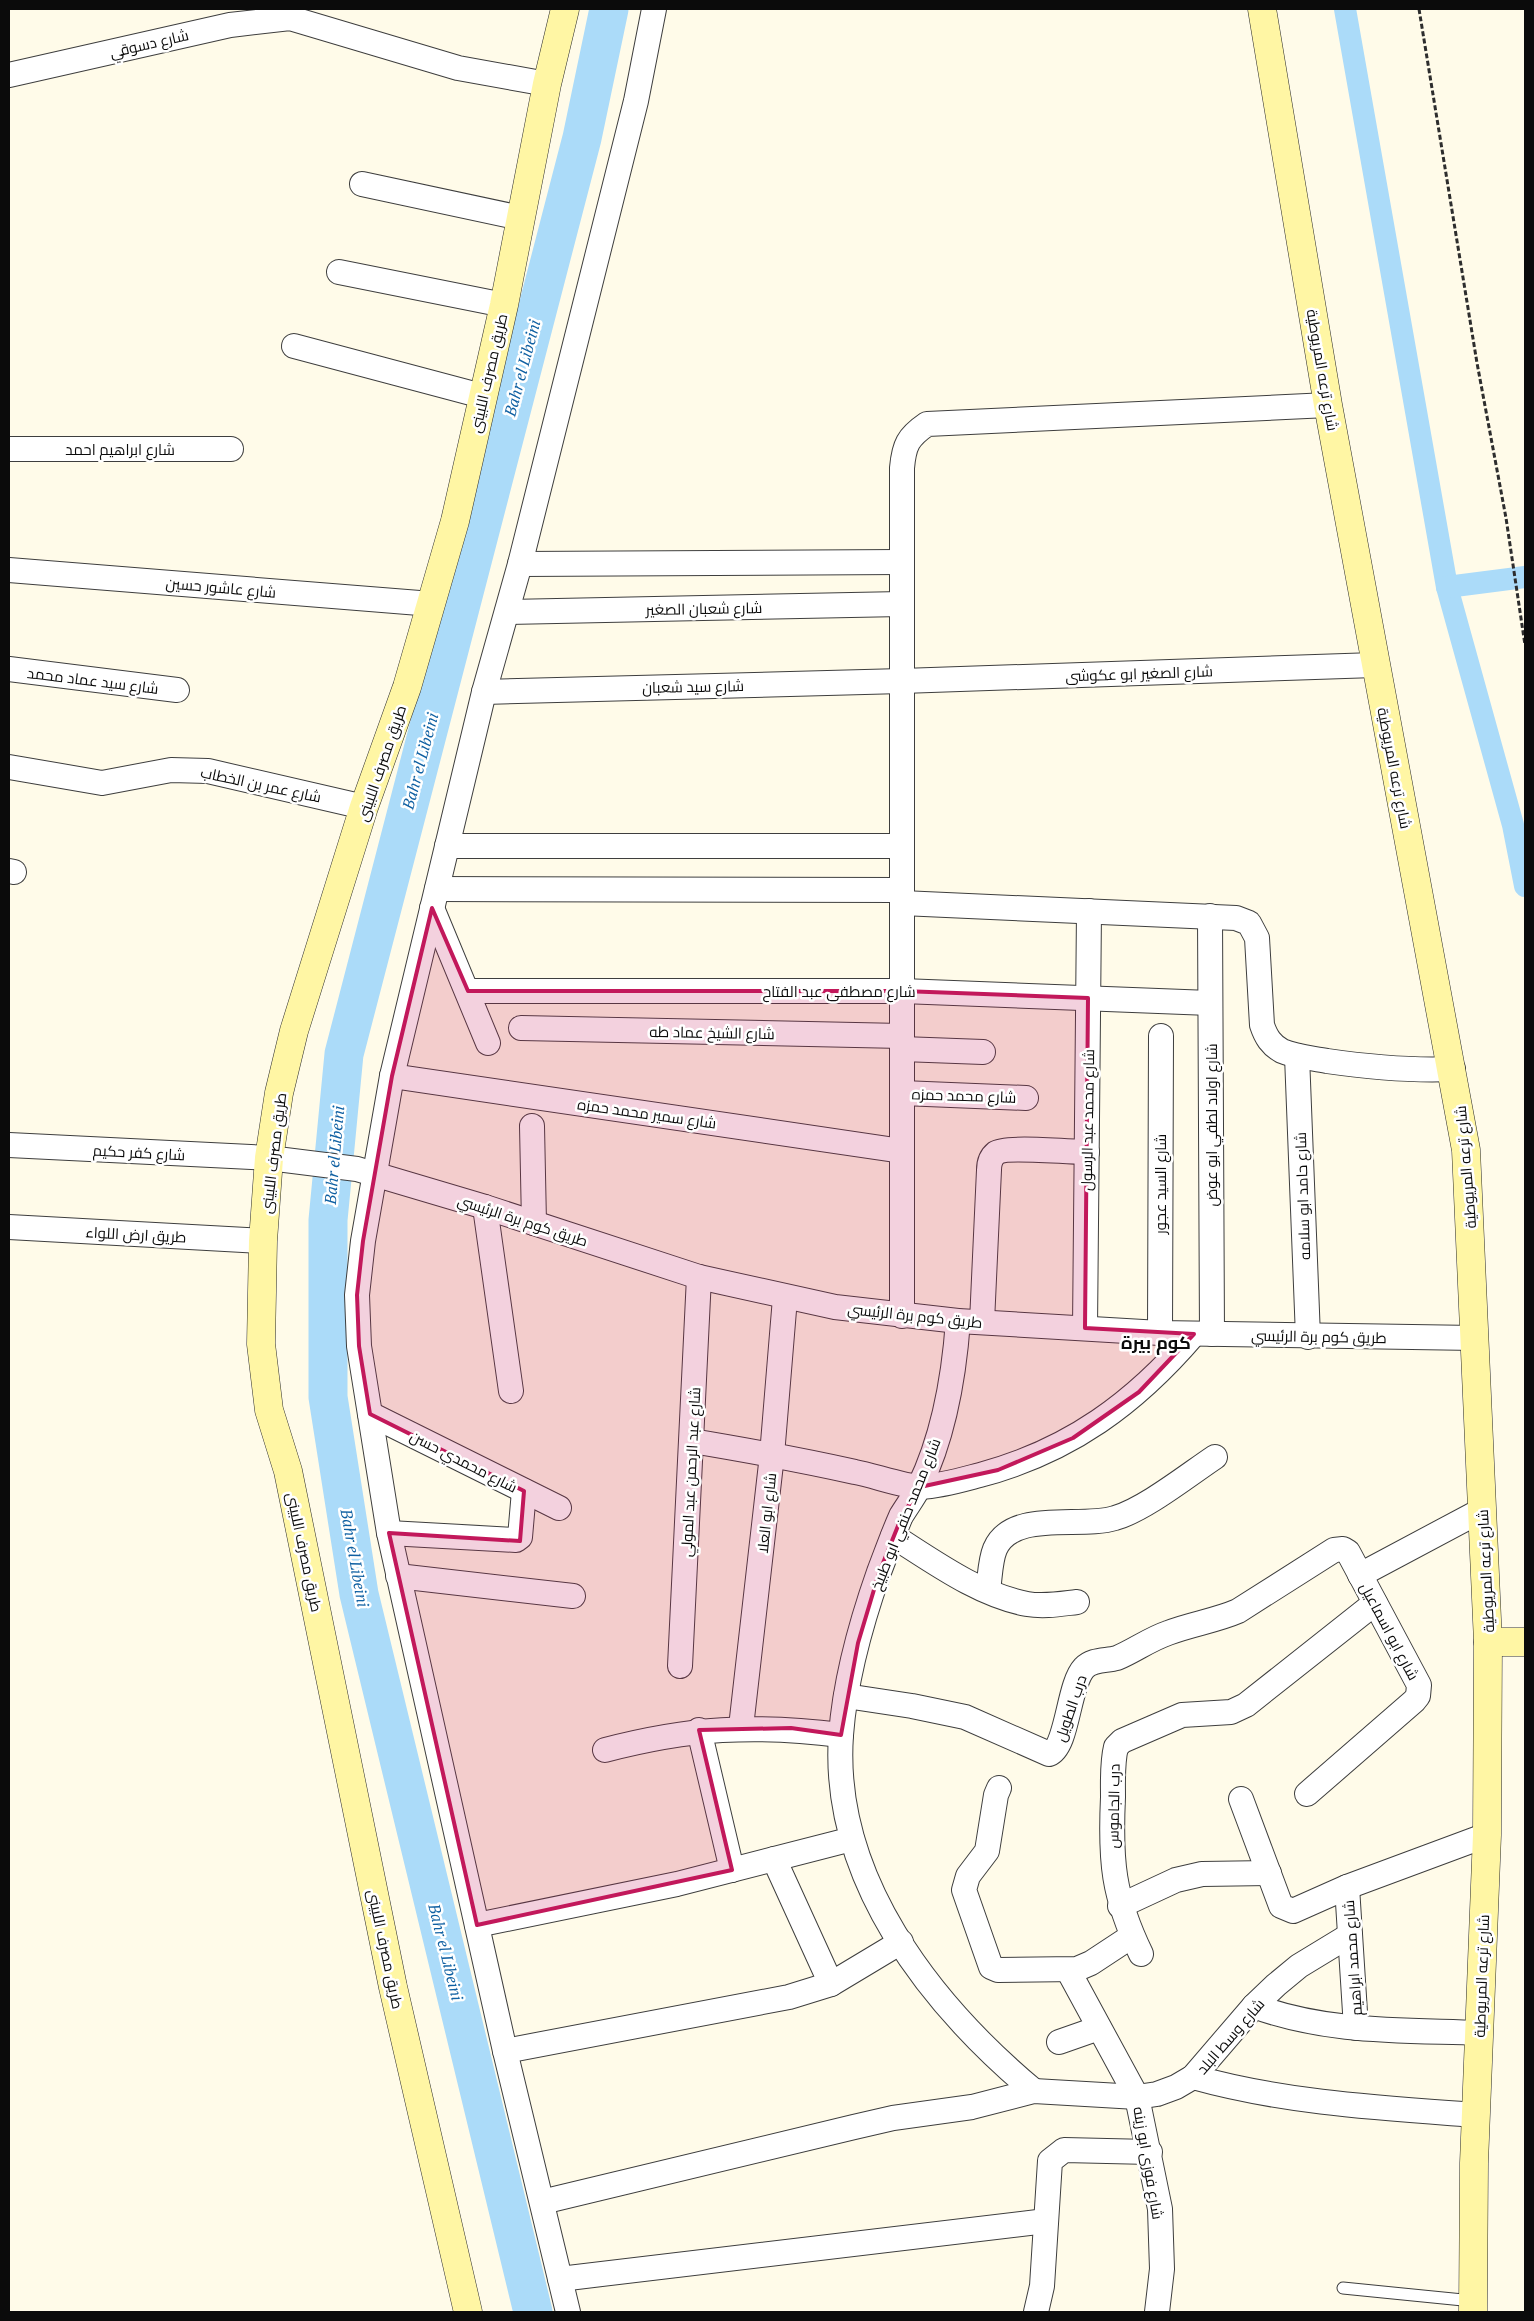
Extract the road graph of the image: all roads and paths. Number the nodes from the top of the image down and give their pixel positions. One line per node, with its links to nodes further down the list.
1 (565, 9): 7 (street, طريق مصرف اللبينى)
2 (654, 9): 18 (street)
3 (1262, 9): 14 (street, شارع ترعه المريوطية)
4 (1419, 9): 23 (path)
5 (290, 13): 6 (street, شارع دسوقي); 7 (street)
6 (9, 75)
7 (547, 84): 9 (street, طريق مصرف اللبينى)
8 (362, 184): 9 (street)
9 (521, 218): 11 (street, طريق مصرف اللبينى)
10 (339, 272): 11 (street)
11 (504, 305): 13 (street, طريق مصرف اللبينى)
12 (294, 346): 13 (street)
13 (482, 396): 20 (street, طريق مصرف اللبينى)
14 (1328, 405): 17 (street); 24 (street, شارع ترعه المريوطية)
15 (9, 449): 16 (street, شارع ابراهيم احمد)
16 (231, 449)
17 (902, 562): 18 (street); 21 (street)
18 (520, 564): 22 (street)
19 (9, 570): 20 (street, شارع عاشور حسين)
20 (432, 604): 30 (street, طريق مصرف اللبينى)
21 (902, 604): 22 (street, شارع شعبان الصغير); 26 (street)
22 (507, 612): 28 (street)
23 (1525, 645)
24 (1375, 664): 26 (street, شارع الصغير ابو عكوشى); 47 (street, شارع ترعه المريوطية)
25 (9, 669): 27 (street, شارع سيد عماد محمد)
26 (902, 681): 28 (street, شارع سيد شعبان); 32 (street)
27 (177, 690)
28 (484, 692): 31 (street)
29 (9, 767): 30 (street, شارع عمر بن الخطاب)
30 (364, 807): 55 (street, طريق مصرف اللبينى)
31 (447, 846): 32 (street); 34 (street)
32 (902, 846): 33 (street)
33 (902, 896): 34 (street); 35 (street); 37 (street)
34 (434, 898): 38 (street); 48 (street)
35 (1089, 911): 36 (street); 39 (street, شارع محمد عبد الرسول)
36 (1210, 916): 40 (street, شارع اولاد لطفي ابو عوض); 46 (street)
37 (902, 990): 38 (street, شارع مصطفى عبد الفتاح); 39 (street, شارع مصطفى عبد الفتاح); 44 (street)
38 (468, 991): 43 (street)
39 (1088, 998): 40 (street, شارع مصطفى عبد الفتاح); 54 (street, شارع محمد عبد الرسول)
40 (1210, 1003): 68 (street, شارع اولاد لطفي ابو عوض)
41 (521, 1028): 44 (street, شارع الشيخ عماد طه)
42 (1161, 1036): 67 (street, شارع السيد عجور)
43 (488, 1043)
44 (902, 1043): 45 (street, شارع الشيخ عماد طه); 49 (street)
45 (983, 1052)
46 (1297, 1056): 47 (street); 69 (street, شارع حامد ابو سلامه)
47 (1453, 1070): 70 (street, شارع ترعه المريوطية)
48 (392, 1076): 53 (street, شارع سمير محمد حمزه); 56 (street)
49 (902, 1093): 50 (street, شارع محمد حمزه); 53 (street)
50 (1026, 1098)
51 (532, 1126): 58 (street)
52 (9, 1145): 55 (street, شارع كفر حكيم)
53 (902, 1150): 63 (street)
54 (1087, 1152): 65 (street); 66 (street, شارع محمد عبد الرسول)
55 (269, 1158): 56 (street, شارع كفر حكيم); 60 (street, طريق مصرف اللبينى)
56 (375, 1173): 57 (street, طريق كوم برة الرئيسي); 72 (street)
57 (485, 1207): 58 (street, طريق كوم برة الرئيسي); 71 (street)
58 (534, 1224): 61 (street, طريق كوم برة الرئيسي)
59 (9, 1226): 60 (street, طريق ارض اللواء)
60 (263, 1241): 128 (street, طريق مصرف اللبينى)
61 (699, 1277): 62 (street, طريق كوم برة الرئيسي); 73 (street, شارع عبد الرحمن عبد المولي)
62 (784, 1298): 63 (street, طريق كوم برة الرئيسي); 74 (street, شارع ابو العلا)
63 (902, 1316): 64 (street, طريق كوم برة الرئيسي)
64 (958, 1321): 65 (street, طريق كوم برة الرئيسي); 76 (street, شارع محمد حنفي ابو طبيخ)
65 (982, 1322): 66 (street, طريق كوم برة الرئيسي)
66 (1085, 1328): 67 (street, طريق كوم برة الرئيسي)
67 (1160, 1333): 68 (street, طريق كوم برة الرئيسي)
68 (1203, 1334): 69 (street, طريق كوم برة الرئيسي); 76 (street)
69 (1308, 1337): 70 (street, طريق كوم برة الرئيسي)
70 (1475, 1338): 79 (street, شارع ترعه المريوطية)
71 (511, 1391)
72 (370, 1414): 77 (street, شارع محمدي حسن); 80 (street)
73 (692, 1441): 74 (street); 91 (street, شارع عبد الرحمن عبد المولي)
74 (772, 1455): 76 (street); 93 (street, شارع ابو العلا)
75 (1215, 1457): 85 (street)
76 (920, 1487): 81 (street, شارع محمد حنفي ابو طبيخ)
77 (524, 1491): 78 (street, شارع محمدي حسن); 80 (street)
78 (559, 1508)
79 (1482, 1510): 83 (street); 89 (street, شارع ترعه المريوطية)
80 (389, 1533): 84 (street)
81 (893, 1536): 85 (street); 92 (street, شارع محمد حنفي ابو طبيخ)
82 (1338, 1548): 83 (street, شارع ابو اسماعيل); 92 (street, درب الطويل)
83 (1360, 1575): 88 (street, شارع ابو اسماعيل)
84 (398, 1576): 86 (street); 107 (street)
85 (988, 1590): 87 (street)
86 (573, 1596)
87 (1077, 1602)
88 (1375, 1603): 98 (street, شارع ابو اسماعيل); 106 (street, درب الجاموس)
89 (1488, 1642): 90 (street); 100 (street, شارع ترعه المريوطية)
90 (1523, 1642)
91 (680, 1666)
92 (846, 1696): 95 (street, شارع محمد حنفي ابو طبيخ)
93 (741, 1727): 94 (street); 95 (street)
94 (699, 1730): 96 (street); 103 (street)
95 (841, 1734): 101 (street, شارع محمد حنفي ابو طبيخ)
96 (605, 1750)
97 (999, 1788): 110 (street)
98 (1307, 1794)
99 (1241, 1799): 104 (street)
100 (1486, 1836): 105 (street); 115 (street, شارع ترعه المريوطية)
101 (852, 1839): 102 (street); 109 (street, شارع محمد حنفي ابو طبيخ)
102 (774, 1859): 103 (street); 111 (street)
103 (732, 1870): 107 (street)
104 (1269, 1873): 105 (street); 106 (street)
105 (1347, 1887): 108 (street, شارع محمد ابراهيم)
106 (1120, 1906): 110 (street, درب الجاموس)
107 (477, 1925): 117 (street)
108 (1350, 1935): 112 (street, شارع وسط البلد); 114 (street, شارع محمد ابراهيم)
109 (901, 1942): 111 (street); 119 (street, شارع محمد حنفي ابو طبيخ)
110 (1068, 1970): 113 (street, شارع فوزى ابو زينه)
111 (831, 1984): 117 (street)
112 (1254, 2006): 114 (street); 118 (street, شارع وسط البلد)
113 (1099, 2028): 116 (street); 120 (street, شارع فوزى ابو زينه)
114 (1356, 2028): 115 (street)
115 (1479, 2033): 121 (street, شارع ترعه المريوطية)
116 (1059, 2042)
117 (506, 2051): 123 (street)
118 (1193, 2077): 120 (street, شارع وسط البلد); 121 (street)
119 (1034, 2091): 120 (street, شارع وسط البلد); 123 (street, شارع وسط البلد)
120 (1137, 2097): 122 (street, شارع فوزى ابو زينه)
121 (1476, 2115): 127 (street, شارع ترعه المريوطية)
122 (1150, 2152): 124 (street); 131 (street, شارع فوزى ابو زينه)
123 (542, 2202): 125 (street)
124 (1046, 2221): 125 (street); 130 (street)
125 (560, 2279): 129 (street)
126 (1343, 2288): 127 (lane)
127 (1473, 2306)
128 (468, 2312)
129 (568, 2312)
130 (1036, 2312)
131 (1157, 2312)

